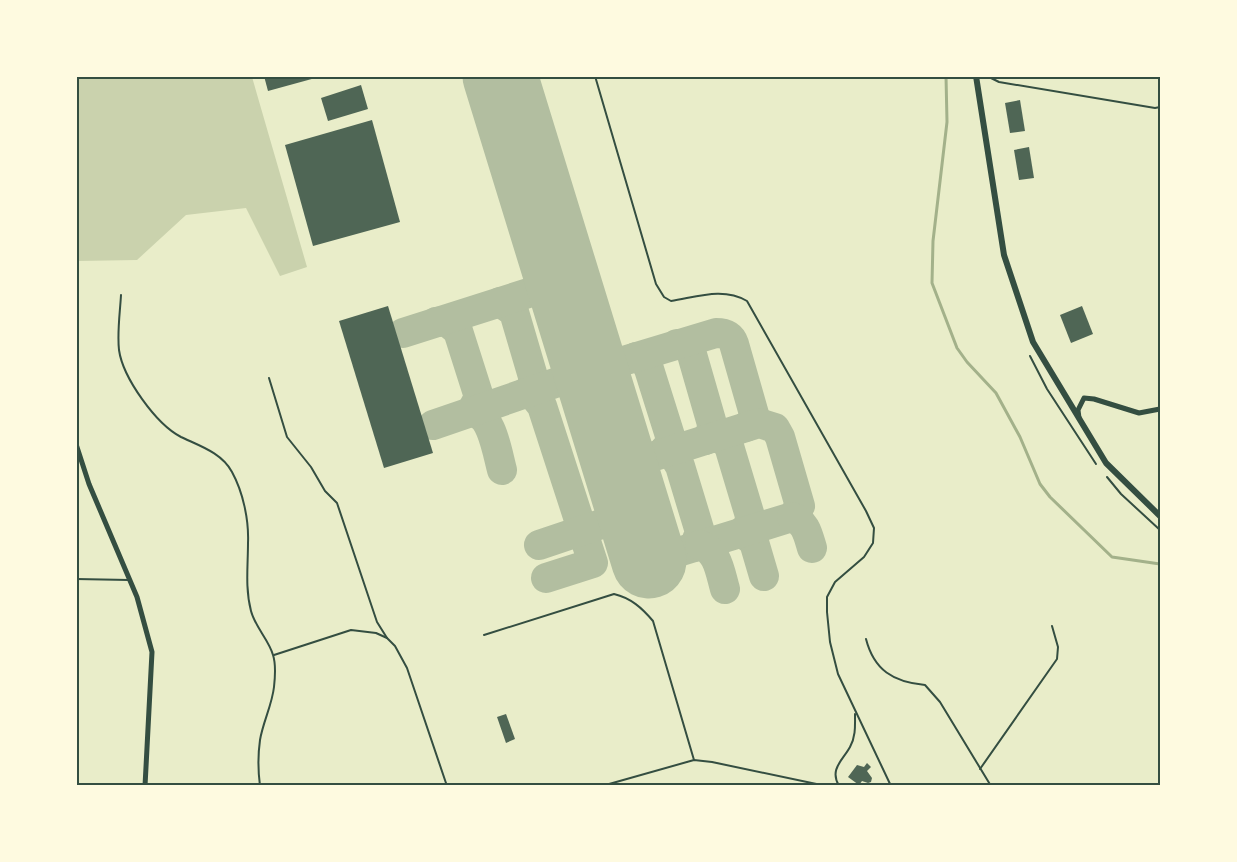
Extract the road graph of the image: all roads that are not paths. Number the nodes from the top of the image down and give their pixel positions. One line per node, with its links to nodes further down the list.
1 (595, 76): 18 (lane)
2 (976, 76): 8 (street)
3 (987, 76): 4 (lane)
4 (1161, 107)
5 (121, 295): 17 (lane)
6 (268, 378): 15 (lane)
7 (1161, 409): 8 (street)
8 (1079, 418): 10 (street)
9 (76, 444): 12 (street)
10 (1161, 516)
11 (76, 579): 12 (lane)
12 (129, 580): 21 (street)
13 (1052, 626): 20 (lane)
14 (484, 635): 19 (lane)
15 (387, 638): 17 (lane); 23 (lane)
16 (866, 639): 20 (lane)
17 (273, 655): 22 (lane)
18 (855, 711): 26 (lane); 27 (lane)
19 (694, 760): 24 (lane); 25 (lane)
20 (980, 769): 28 (lane)
21 (145, 786)
22 (260, 786)
23 (447, 786)
24 (602, 786)
25 (826, 786)
26 (839, 786)
27 (891, 786)
28 (991, 786)

